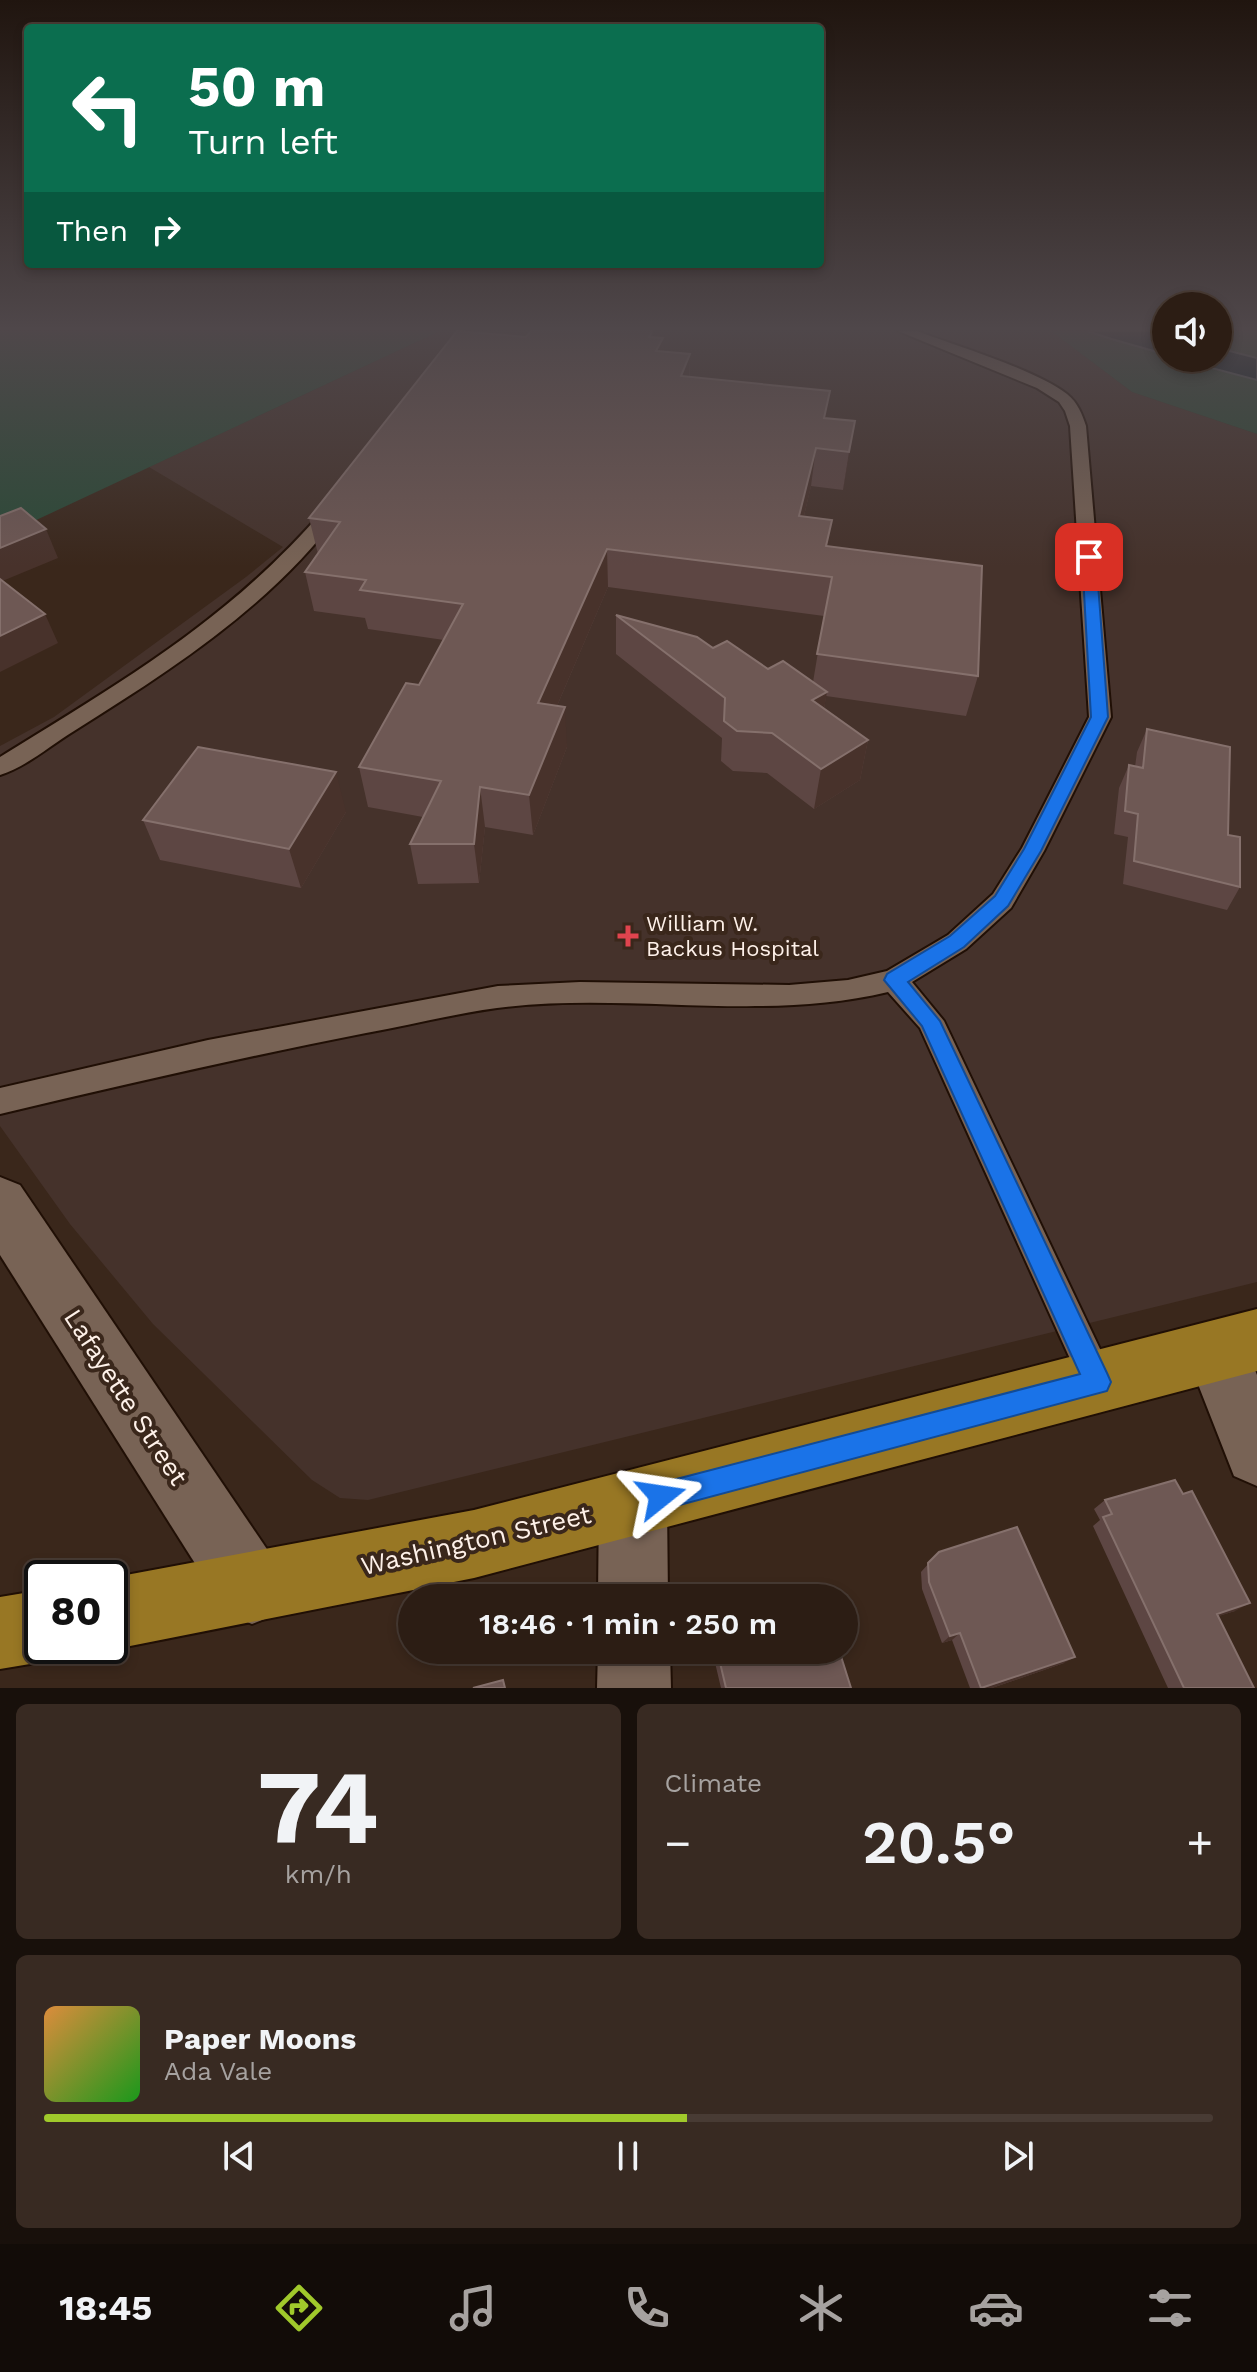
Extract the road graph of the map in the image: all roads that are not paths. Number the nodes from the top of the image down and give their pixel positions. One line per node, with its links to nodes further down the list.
1 (1073, 410): 4 (lane)
2 (347, 491): 3 (lane)
3 (0, 767)
4 (894, 980): 5 (lane); 8 (lane)
5 (0, 1101)
6 (0, 1204): 12 (street, Lafayette Street)
7 (1237, 1346): 8 (highway, Washington Street); 9 (street)
8 (1098, 1382): 10 (highway, Washington Street)
9 (1257, 1453)
10 (633, 1504): 11 (street); 12 (highway, Washington Street)
11 (633, 1584)
12 (252, 1589): 13 (highway, Washington Street)
13 (128, 1611)
14 (24, 1629): 15 (highway)
15 (0, 1633)
16 (634, 1664): 17 (street)
17 (634, 1688)

